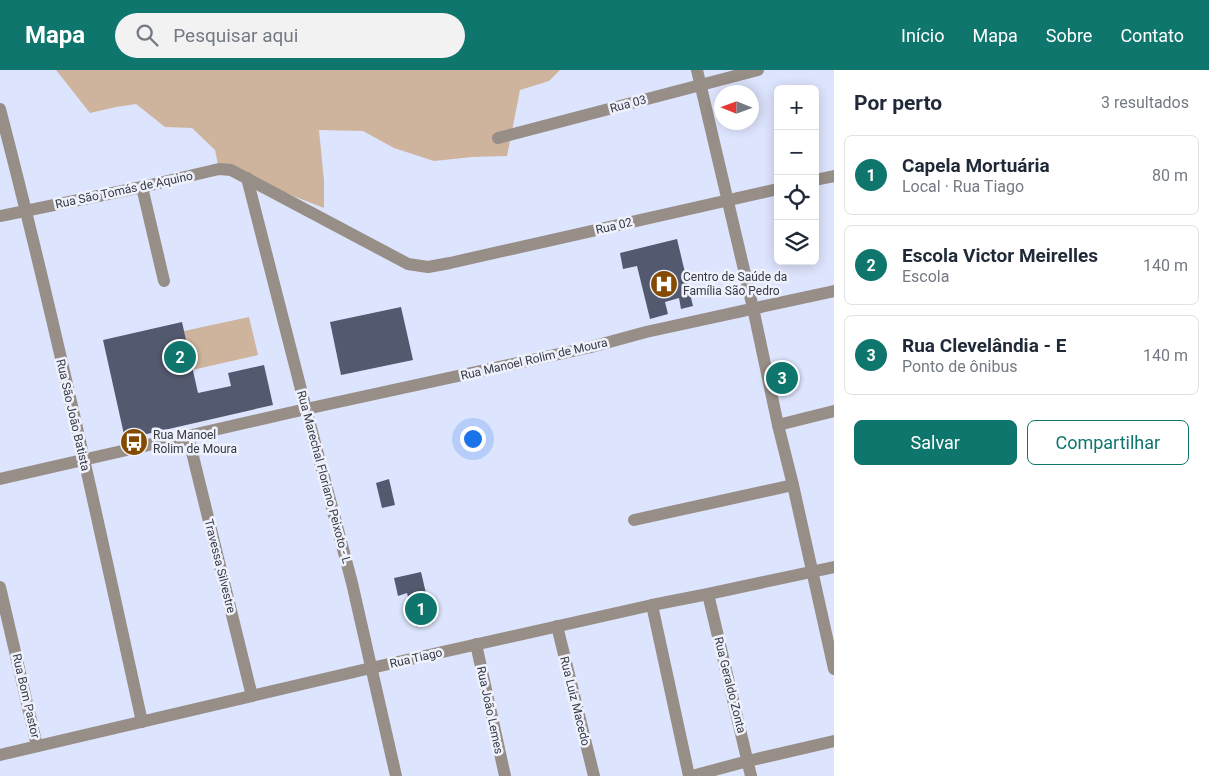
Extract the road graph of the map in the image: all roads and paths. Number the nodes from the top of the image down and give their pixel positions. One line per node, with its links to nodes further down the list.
1 (697, 70): 3 (street)
2 (758, 70): 3 (street, Rua 03)
3 (701, 85): 5 (street, Rua 03); 11 (street)
4 (0, 109): 12 (street, Rua São João Batista)
5 (498, 138)
6 (834, 176): 8 (street)
7 (247, 178): 9 (street, Rua São Tomás de Aquino); 14 (street, Rua São Tomás de Aquino); 18 (street, Rua Marechal Floriano Peixoto - L)
8 (819, 179)
9 (142, 187): 12 (street, Rua São Tomás de Aquino); 15 (street)
10 (774, 190): 11 (street, Rua 02)
11 (728, 200): 14 (street, Rua 02); 17 (street)
12 (26, 210): 13 (street, Rua São Tomás de Aquino); 22 (street, Rua São João Batista)
13 (0, 216)
14 (450, 263)
15 (164, 281)
16 (834, 291): 17 (street, Rua Manoel Rolim de Moura)
17 (752, 308): 18 (street, Rua Manoel Rolim de Moura); 20 (street)
18 (306, 410): 21 (street, Rua Manoel Rolim de Moura); 34 (street, Rua Marechal Floriano Peixoto - L)
19 (834, 411): 20 (street)
20 (778, 425): 24 (street)
21 (188, 436): 22 (street, Rua Manoel Rolim de Moura); 36 (street, Travessa Silvestre)
22 (84, 460): 23 (street, Rua Manoel Rolim de Moura); 37 (street, Rua São João Batista)
23 (0, 479)
24 (793, 486): 25 (street); 27 (street)
25 (634, 520)
26 (834, 567): 27 (street, Rua Tiago)
27 (813, 571): 29 (street, Rua Tiago); 33 (street)
28 (0, 587): 39 (street, Rua Bom Pastor)
29 (708, 594): 30 (street, Rua Tiago); 41 (street, Rua Geraldo Zonta)
30 (652, 605): 31 (street, Rua Tiago); 45 (street)
31 (557, 626): 32 (street, Rua Tiago); 44 (street, Rua Luiz Macedo)
32 (476, 644): 34 (street, Rua Tiago); 43 (street, Rua João Lemes)
33 (832, 655): 35 (street)
34 (371, 668): 36 (street, Rua Tiago); 42 (street, Rua Marechal Floriano Peixoto - L)
35 (834, 669)
36 (252, 696): 37 (street, Rua Tiago)
37 (142, 722): 39 (street, Rua Tiago)
38 (834, 741): 41 (street)
39 (37, 746): 40 (street, Rua Tiago)
40 (0, 755)
41 (748, 761): 45 (street); 46 (street, Rua Geraldo Zonta)
42 (396, 776)
43 (505, 776)
44 (594, 776)
45 (690, 776)
46 (751, 776)

